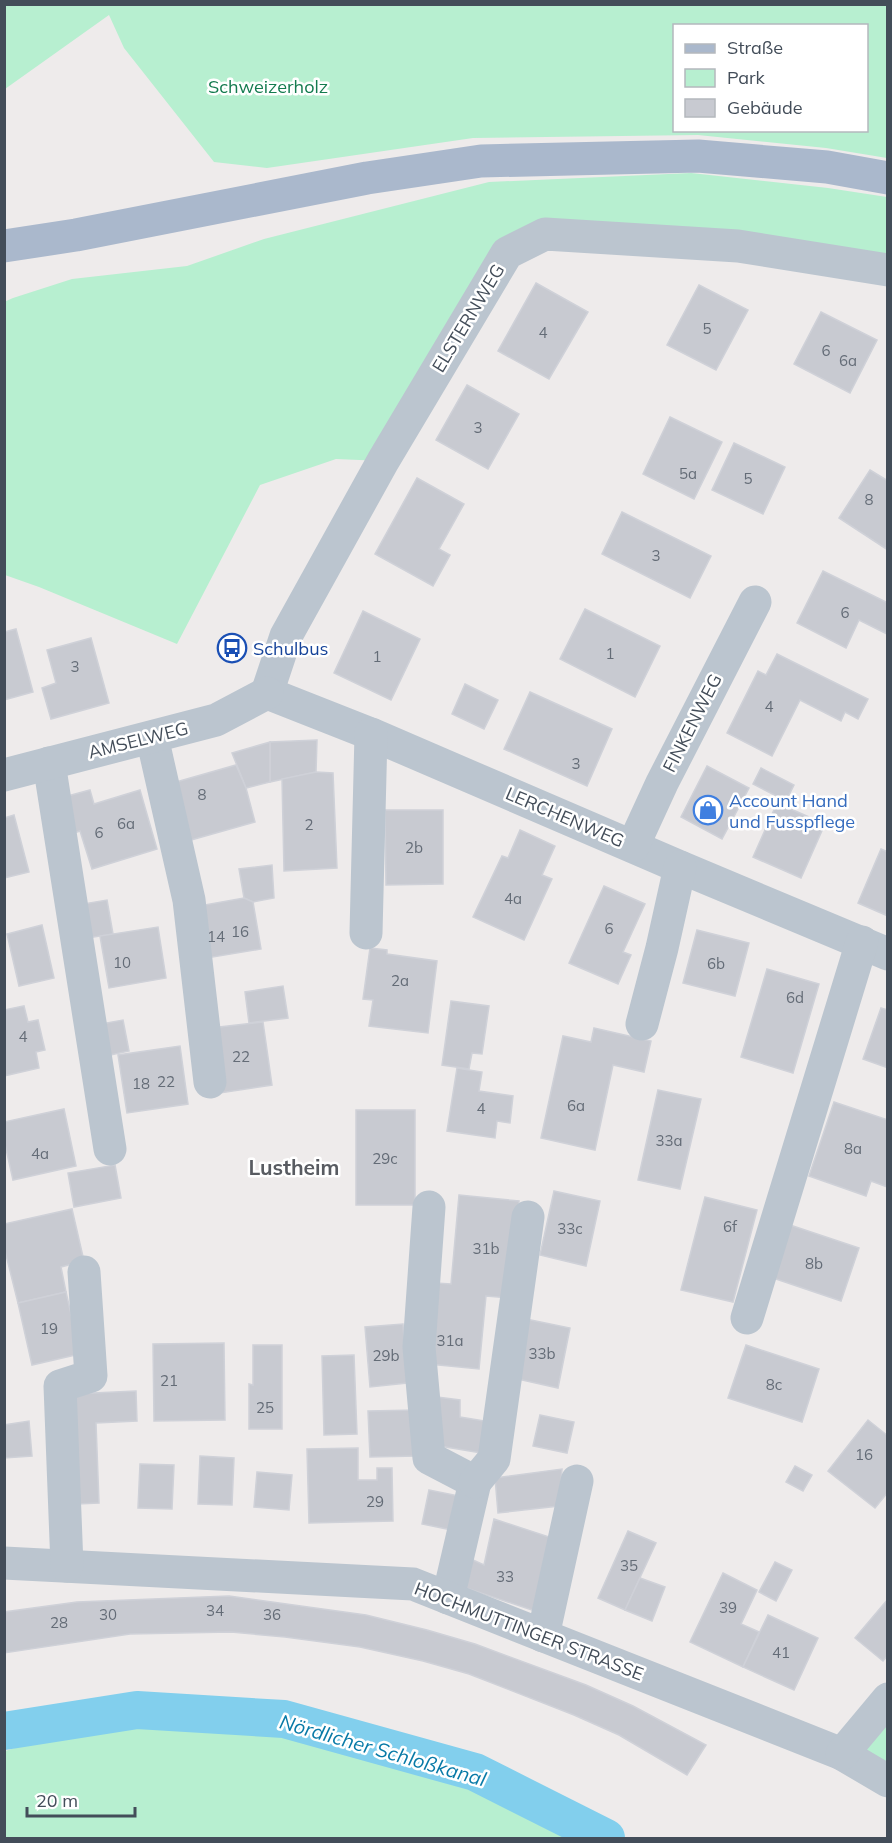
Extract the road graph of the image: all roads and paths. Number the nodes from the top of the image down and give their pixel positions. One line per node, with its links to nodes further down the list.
1 (888, 178): 2 (main road)
2 (76, 235): 3 (main road); 4 (main road)
3 (4, 246)
4 (4, 257)
5 (888, 270): 7 (street, ELSTERNWEG)
6 (755, 602): 12 (street, FINKENWEG)
7 (267, 693): 8 (street, LERCHENWEG); 9 (street, AMSELWEG)
8 (371, 734): 12 (street, LERCHENWEG); 14 (street)
9 (152, 737): 10 (street, AMSELWEG); 17 (street)
10 (49, 763): 11 (street, AMSELWEG); 18 (street)
11 (4, 775)
12 (633, 846): 13 (street, LERCHENWEG)
13 (680, 867): 15 (street, LERCHENWEG); 16 (street)
14 (366, 933)
15 (875, 948): 22 (street, LERCHENWEG)
16 (642, 1024)
17 (210, 1082)
18 (110, 1149)
19 (429, 1207): 24 (street)
20 (528, 1217): 24 (street)
21 (84, 1272): 26 (street)
22 (747, 1318)
23 (577, 1481): 28 (street)
24 (475, 1482): 27 (street)
25 (4, 1563): 26 (street, HOCHMUTTINGER STRASSE)
26 (67, 1566): 27 (street, HOCHMUTTINGER STRASSE)
27 (448, 1598): 28 (street, HOCHMUTTINGER STRASSE)
28 (543, 1636): 30 (street, HOCHMUTTINGER STRASSE)
29 (888, 1699): 30 (street)
30 (842, 1754): 31 (street, HOCHMUTTINGER STRASSE)
31 (888, 1781)

